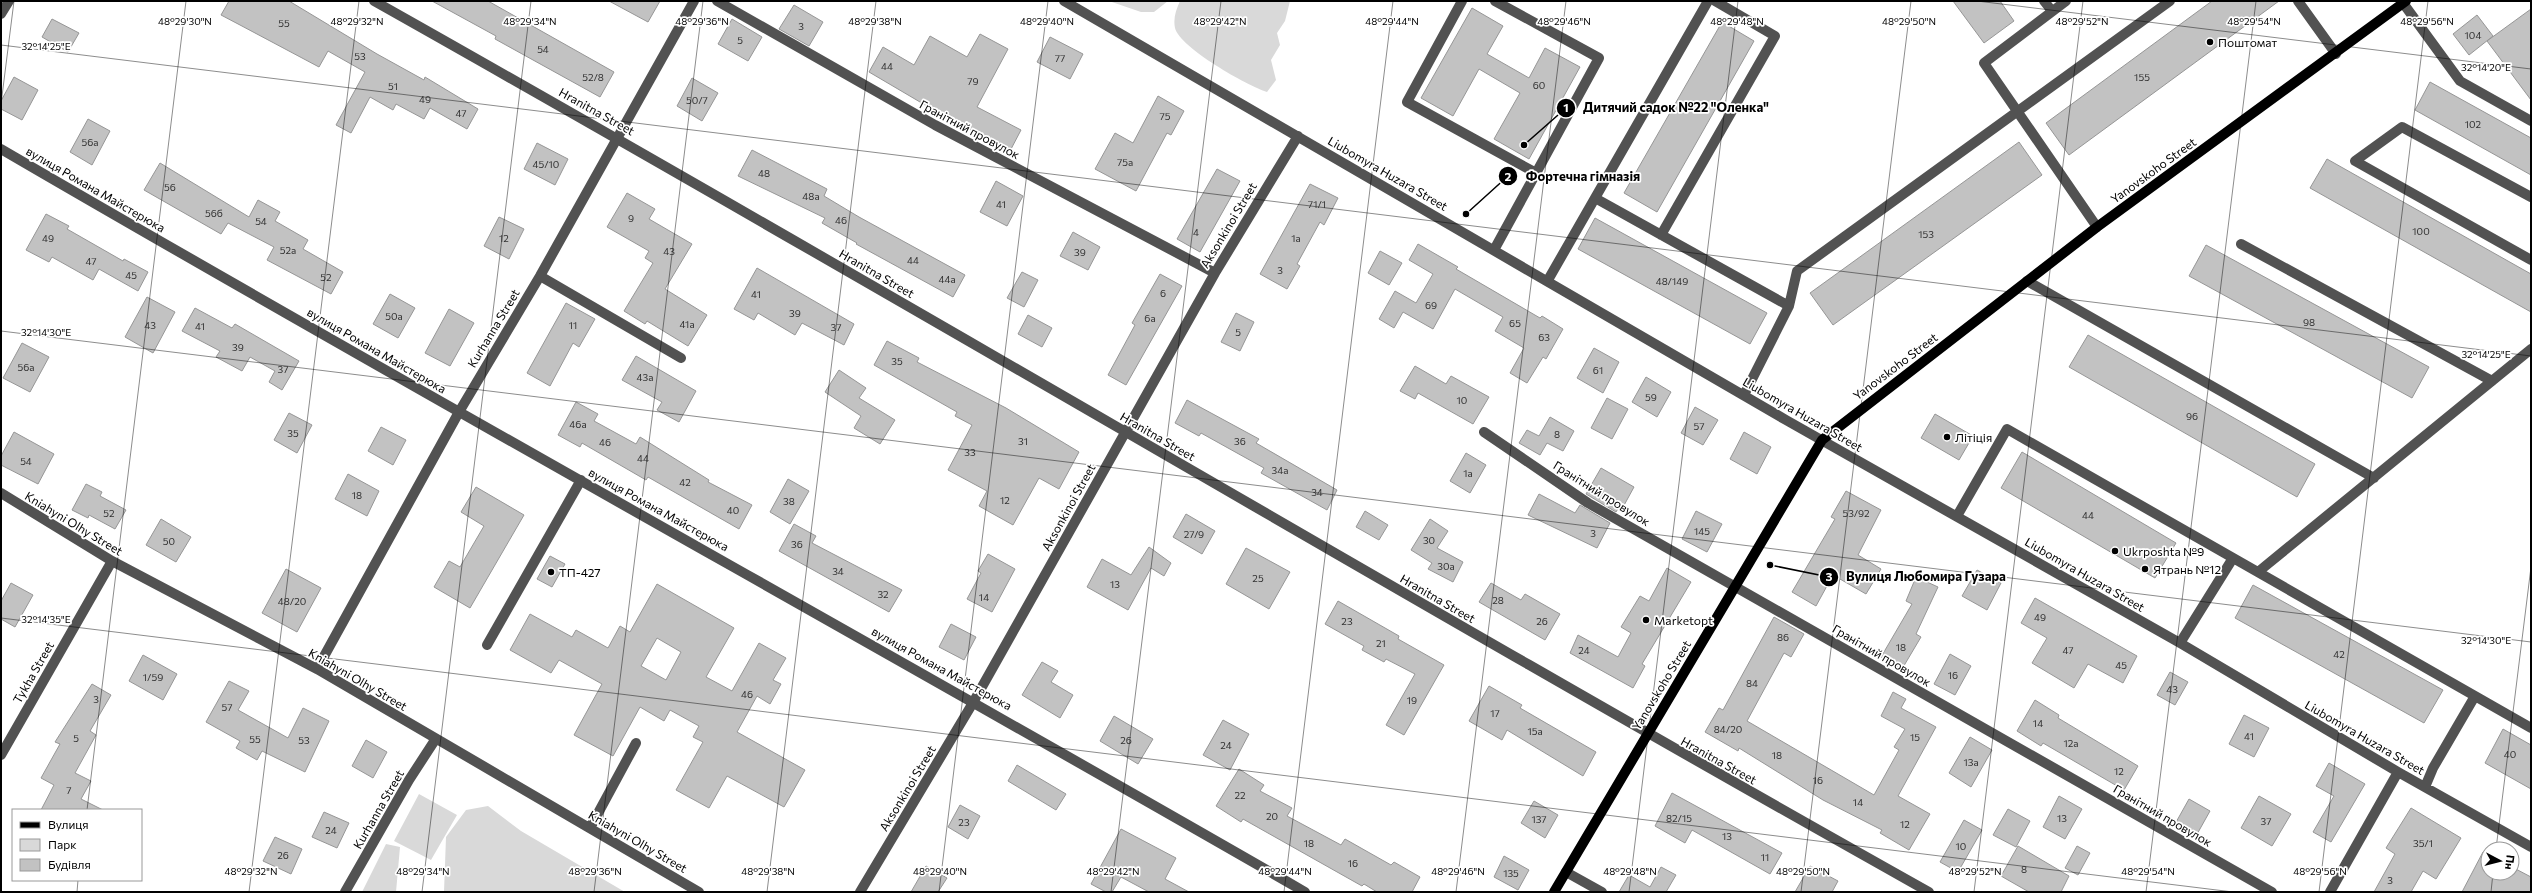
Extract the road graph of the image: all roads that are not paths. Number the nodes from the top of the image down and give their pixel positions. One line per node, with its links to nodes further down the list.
1 (8, 1): 16 (street)
2 (374, 1): 21 (street, Hranitna Street)
3 (694, 1): 21 (street, Kurhanna Street)
4 (717, 1): 31 (street, Гранітний провулок)
5 (1064, 1): 20 (street, Liubomyra Huzara Street)
6 (1462, 1): 23 (street)
7 (1494, 1): 23 (street)
8 (1708, 1): 24 (street)
9 (1715, 1): 27 (street)
10 (2044, 1): 15 (street)
11 (2066, 1): 15 (street)
12 (2170, 1): 18 (street)
13 (2298, 1): 17 (street)
14 (2405, 2): 17 (main road, Yanovskoho Street); 19 (street)
15 (2052, 11): 18 (street)
16 (1, 14)
17 (2336, 54): 26 (main road, Yanovskoho Street)
18 (2017, 111): 26 (street); 35 (street)
19 (2531, 121)
20 (1298, 136): 29 (street, Liubomyra Huzara Street); 31 (street, Aksonkinoi Street)
21 (618, 138): 32 (street, Kurhanna Street); 41 (street, Hranitna Street)
22 (1, 149): 40 (street, вулиця Романа Майстерюка)
23 (1536, 173): 29 (street)
24 (1595, 198): 27 (street); 33 (street)
25 (2531, 198): 30 (street)
26 (2097, 227): 34 (main road, Yanovskoho Street)
27 (1661, 235): 35 (street)
28 (2241, 244): 38 (street)
29 (1494, 250): 33 (street, Liubomyra Huzara Street)
30 (2531, 260)
31 (1215, 273): 41 (street, Aksonkinoi Street)
32 (540, 276): 37 (street); 40 (street, Kurhanna Street)
33 (1548, 280): 39 (street, Liubomyra Huzara Street)
34 (2027, 281): 43 (main road, Yanovskoho Street); 44 (street)
35 (1789, 306): 39 (street)
36 (2531, 349): 38 (street)
37 (681, 358)
38 (2492, 382): 44 (street)
39 (1744, 395): 43 (street, Liubomyra Huzara Street)
40 (459, 412): 45 (street, вулиця Романа Майстерюка); 54 (street, Kurhanna Street)
41 (1125, 432): 56 (street, Aksonkinoi Street); 58 (street, Hranitna Street)
42 (1484, 432): 51 (street, Гранітний провулок)
43 (1822, 440): 47 (street, Liubomyra Huzara Street); 51 (main road, Yanovskoho Street)
44 (2374, 478): 50 (street)
45 (581, 480): 53 (street); 56 (street, вулиця Романа Майстерюка)
46 (1, 493): 49 (street, Kniahyni Olhy Street)
47 (1957, 516): 48 (street); 52 (street, Liubomyra Huzara Street)
48 (2233, 558): 50 (street); 52 (street)
49 (112, 561): 54 (street, Kniahyni Olhy Street); 61 (street, Tykha Street)
50 (2258, 572): 55 (street)
51 (1734, 587): 58 (main road, Yanovskoho Street); 74 (street, Гранітний провулок)
52 (2180, 643): 62 (street, Liubomyra Huzara Street)
53 (487, 644)
54 (317, 669): 59 (street, Kniahyni Olhy Street)
55 (2475, 696): 57 (street); 63 (street)
56 (974, 701): 69 (street, Aksonkinoi Street); 70 (street, вулиця Романа Майстерюка)
57 (2531, 728)
58 (1647, 735): 66 (main road, Yanovskoho Street); 73 (street, Hranitna Street)
59 (436, 740): 64 (street, Kniahyni Olhy Street); 67 (street, Kurhanna Street)
60 (636, 743): 64 (street)
61 (1, 755)
62 (2398, 772): 63 (street, Liubomyra Huzara Street); 75 (street)
63 (2425, 787): 65 (street, Liubomyra Huzara Street)
64 (590, 828): 68 (street, Kniahyni Olhy Street)
65 (2531, 846)
66 (1566, 872): 71 (main road, Yanovskoho Street); 72 (street)
67 (345, 892)
68 (699, 892)
69 (860, 892)
70 (1305, 892)
71 (1554, 892)
72 (1602, 892)
73 (1929, 892)
74 (2272, 892)
75 (2330, 892)

